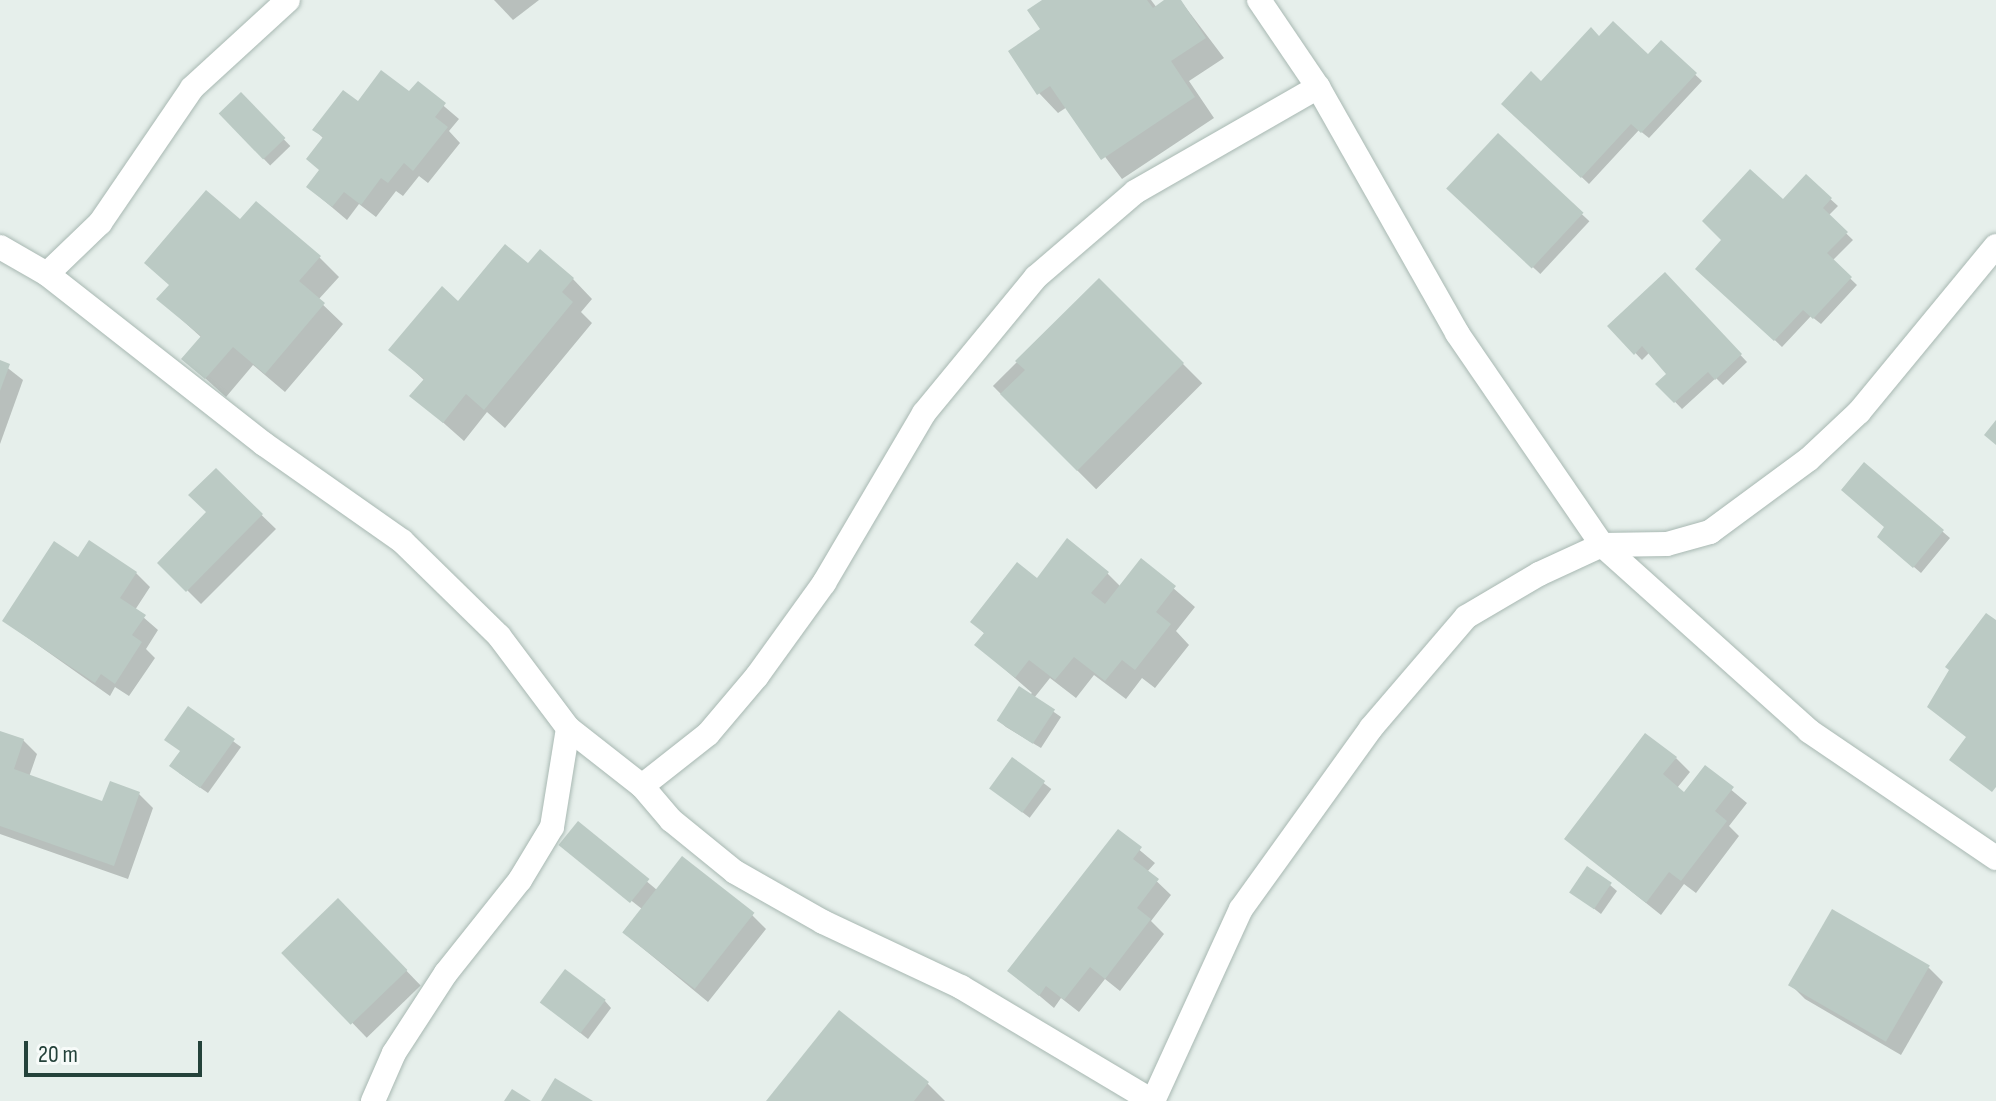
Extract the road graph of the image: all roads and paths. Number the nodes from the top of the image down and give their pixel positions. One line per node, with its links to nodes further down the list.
1 (288, 0): 6 (street)
2 (1259, 0): 3 (street)
3 (1318, 87): 7 (street); 9 (street)
4 (1996, 246): 7 (street)
5 (0, 247): 6 (street)
6 (47, 274): 8 (street)
7 (1602, 545): 10 (street); 12 (street)
8 (568, 728): 9 (street); 11 (street)
9 (642, 786): 12 (street)
10 (1996, 858)
11 (373, 1101)
12 (1153, 1101)

